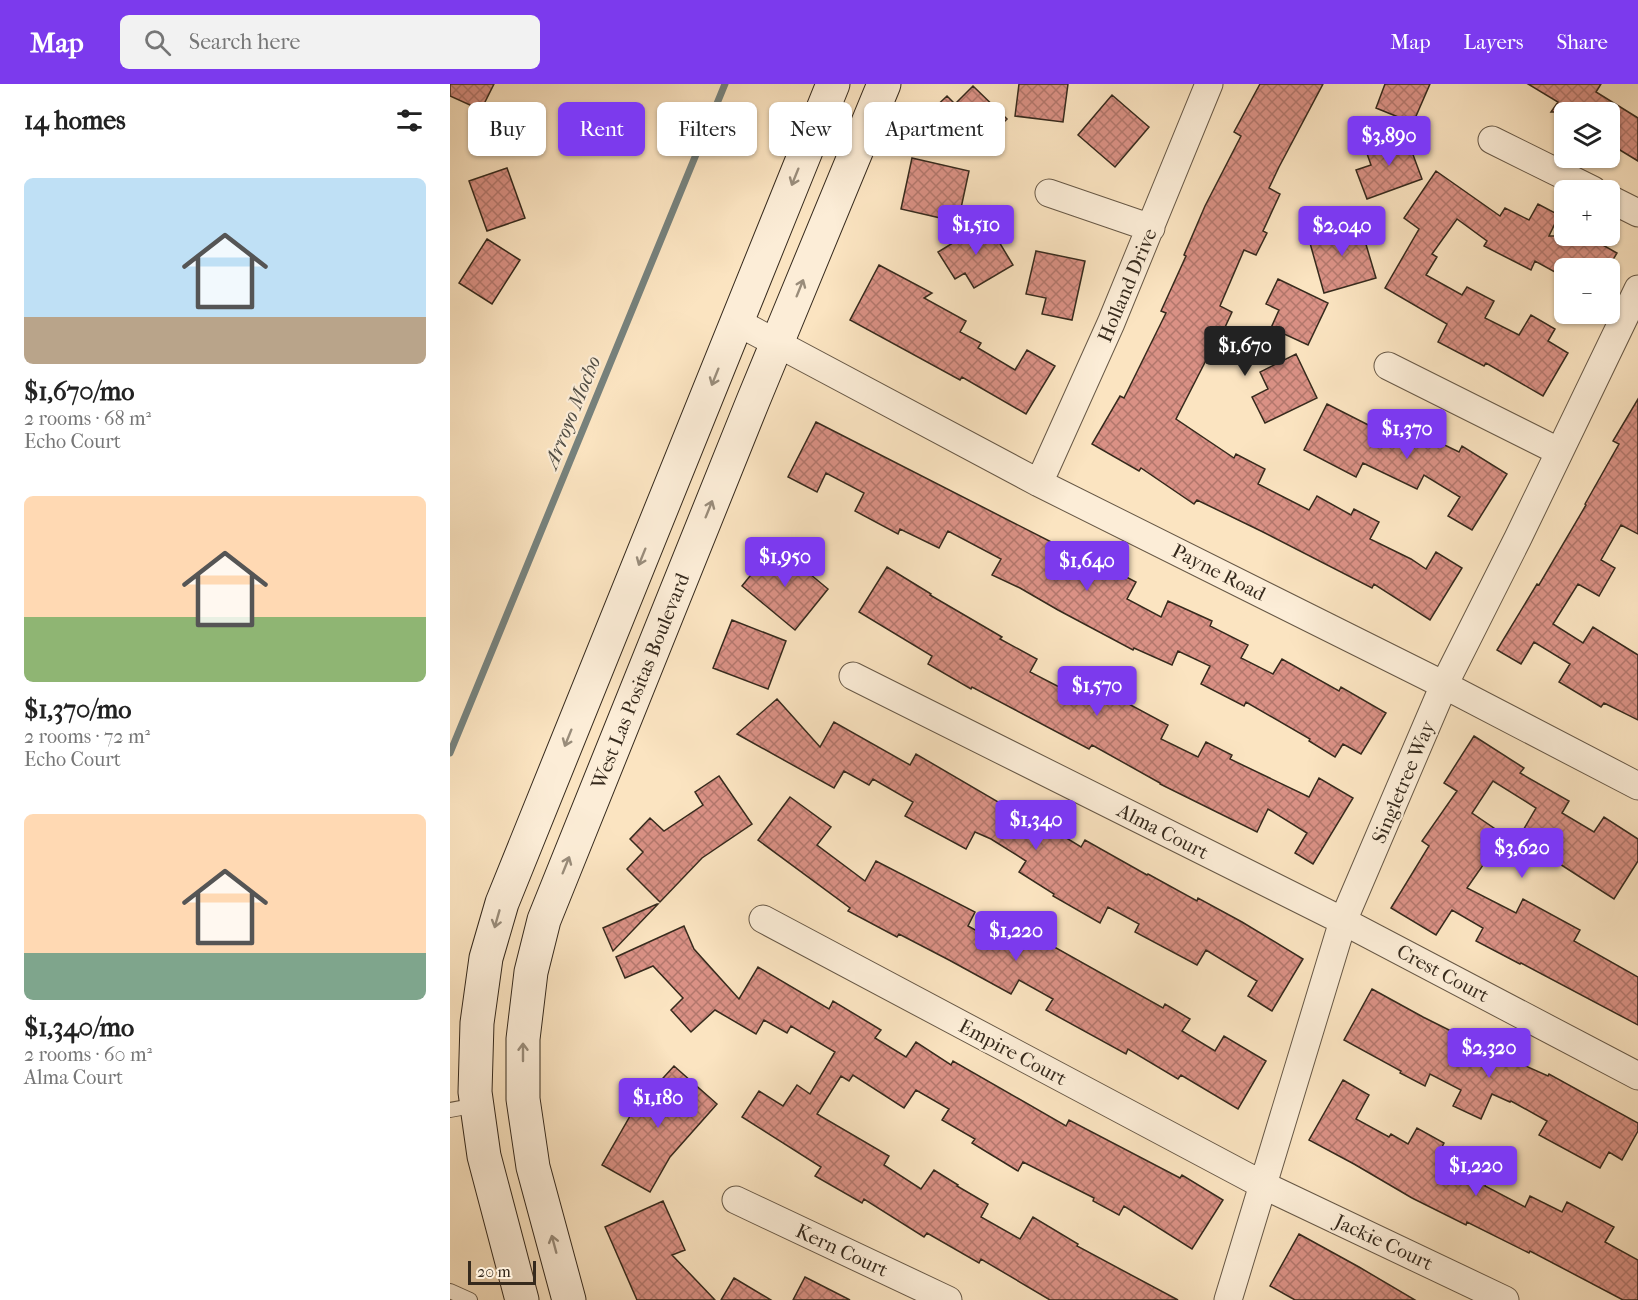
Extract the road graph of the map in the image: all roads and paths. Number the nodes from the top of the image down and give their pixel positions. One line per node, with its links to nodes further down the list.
1 (833, 84): 11 (main road, one-way to 11)
2 (884, 84): 12 (main road, West Las Positas Boulevard, one-way to 2)
3 (1209, 84): 9 (street, Holland Drive)
4 (1492, 140): 5 (street)
5 (1573, 180)
6 (1048, 193): 9 (street)
7 (1620, 204): 8 (street)
8 (1638, 213)
9 (1151, 228): 15 (street, Holland Drive)
10 (1638, 289): 14 (street, Singletree Way)
11 (737, 322): 12 (street, Payne Road); 22 (main road, one-way to 22)
12 (777, 342): 15 (street, Payne Road); 28 (main road, West Las Positas Boulevard, one-way to 12)
13 (1388, 366): 14 (street)
14 (1558, 451): 17 (street, Singletree Way)
15 (1039, 483): 17 (street, Payne Road)
16 (853, 676): 20 (street, Alma Court)
17 (1444, 685): 18 (street, Payne Road); 20 (street, Singletree Way)
18 (1638, 786)
19 (763, 920): 23 (street, Empire Court)
20 (1343, 921): 21 (street, Crest Court); 23 (street, Singletree Way)
21 (1638, 1076)
22 (464, 1108): 27 (main road)
23 (1263, 1185): 30 (street, Singletree Way); 31 (street, Jackie Court)
24 (736, 1200): 29 (street, Kern Court)
25 (450, 1291): 26 (lane)
26 (470, 1300)
27 (522, 1300)
28 (569, 1300)
29 (948, 1300)
30 (1228, 1300)
31 (1505, 1300)

